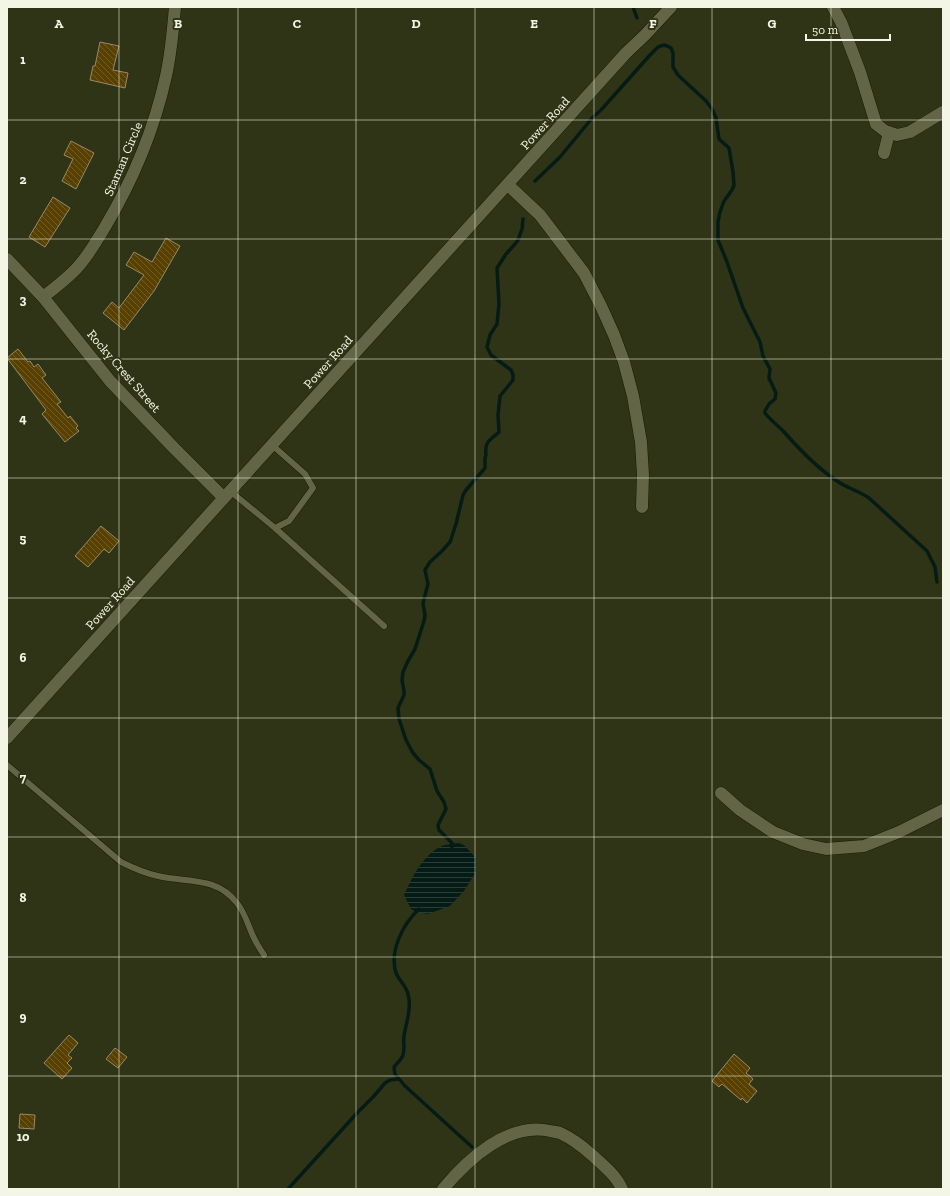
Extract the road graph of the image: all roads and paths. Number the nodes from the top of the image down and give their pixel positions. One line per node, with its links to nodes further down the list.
1 (174, 7): 9 (street, Staman Circle)
2 (671, 7): 7 (street, Power Road)
3 (834, 7): 5 (street)
4 (943, 112): 5 (street)
5 (888, 133): 6 (street)
6 (884, 153)
7 (508, 185): 10 (street, Power Road); 12 (street)
8 (7, 259): 9 (street, Rocky Crest Street)
9 (43, 297): 11 (street, Rocky Crest Street)
10 (272, 445): 11 (street, Power Road); 13 (lane)
11 (227, 495): 13 (lane); 15 (street, Power Road)
12 (642, 507)
13 (276, 528): 14 (lane)
14 (384, 626)
15 (7, 738)
16 (7, 765): 19 (lane)
17 (720, 793): 18 (street)
18 (943, 810)
19 (264, 955)
20 (443, 1189): 21 (street)
21 (622, 1189)

